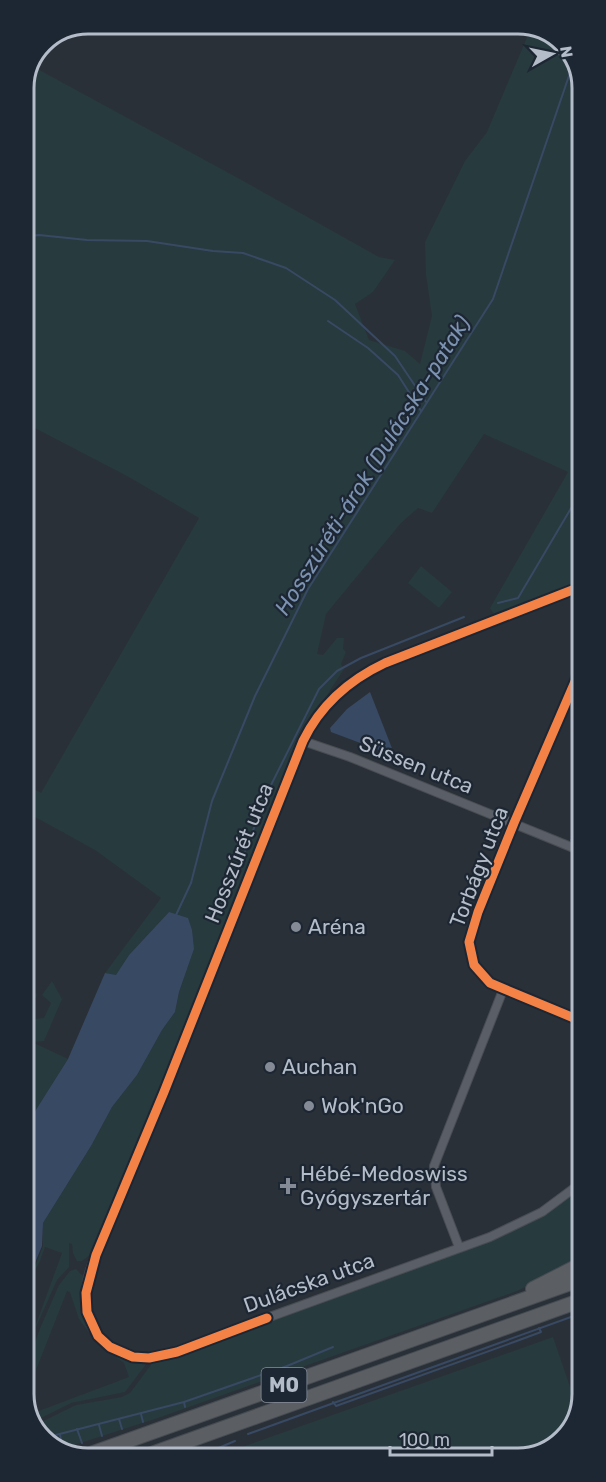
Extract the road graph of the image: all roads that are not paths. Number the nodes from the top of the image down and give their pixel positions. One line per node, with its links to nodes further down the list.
1 (572, 590): 3 (street, Hosszúrét utca)
2 (572, 689): 4 (street, Torbágy utca)
3 (303, 741): 4 (street, Süssen utca); 11 (street, Hosszúrét utca)
4 (514, 824): 5 (street, Süssen utca); 6 (street, Torbágy utca)
5 (572, 847)
6 (503, 990): 7 (street, Torbágy utca); 9 (street)
7 (572, 1017)
8 (572, 1190): 9 (street, Dulácska utca)
9 (459, 1247): 11 (street, Dulácska utca)
10 (572, 1269): 14 (highway)
11 (88, 1281)
12 (572, 1283): 14 (highway, M0)
13 (572, 1305): 16 (highway, M0)
14 (486, 1314): 15 (highway, M0)
15 (110, 1447)
16 (171, 1447)

